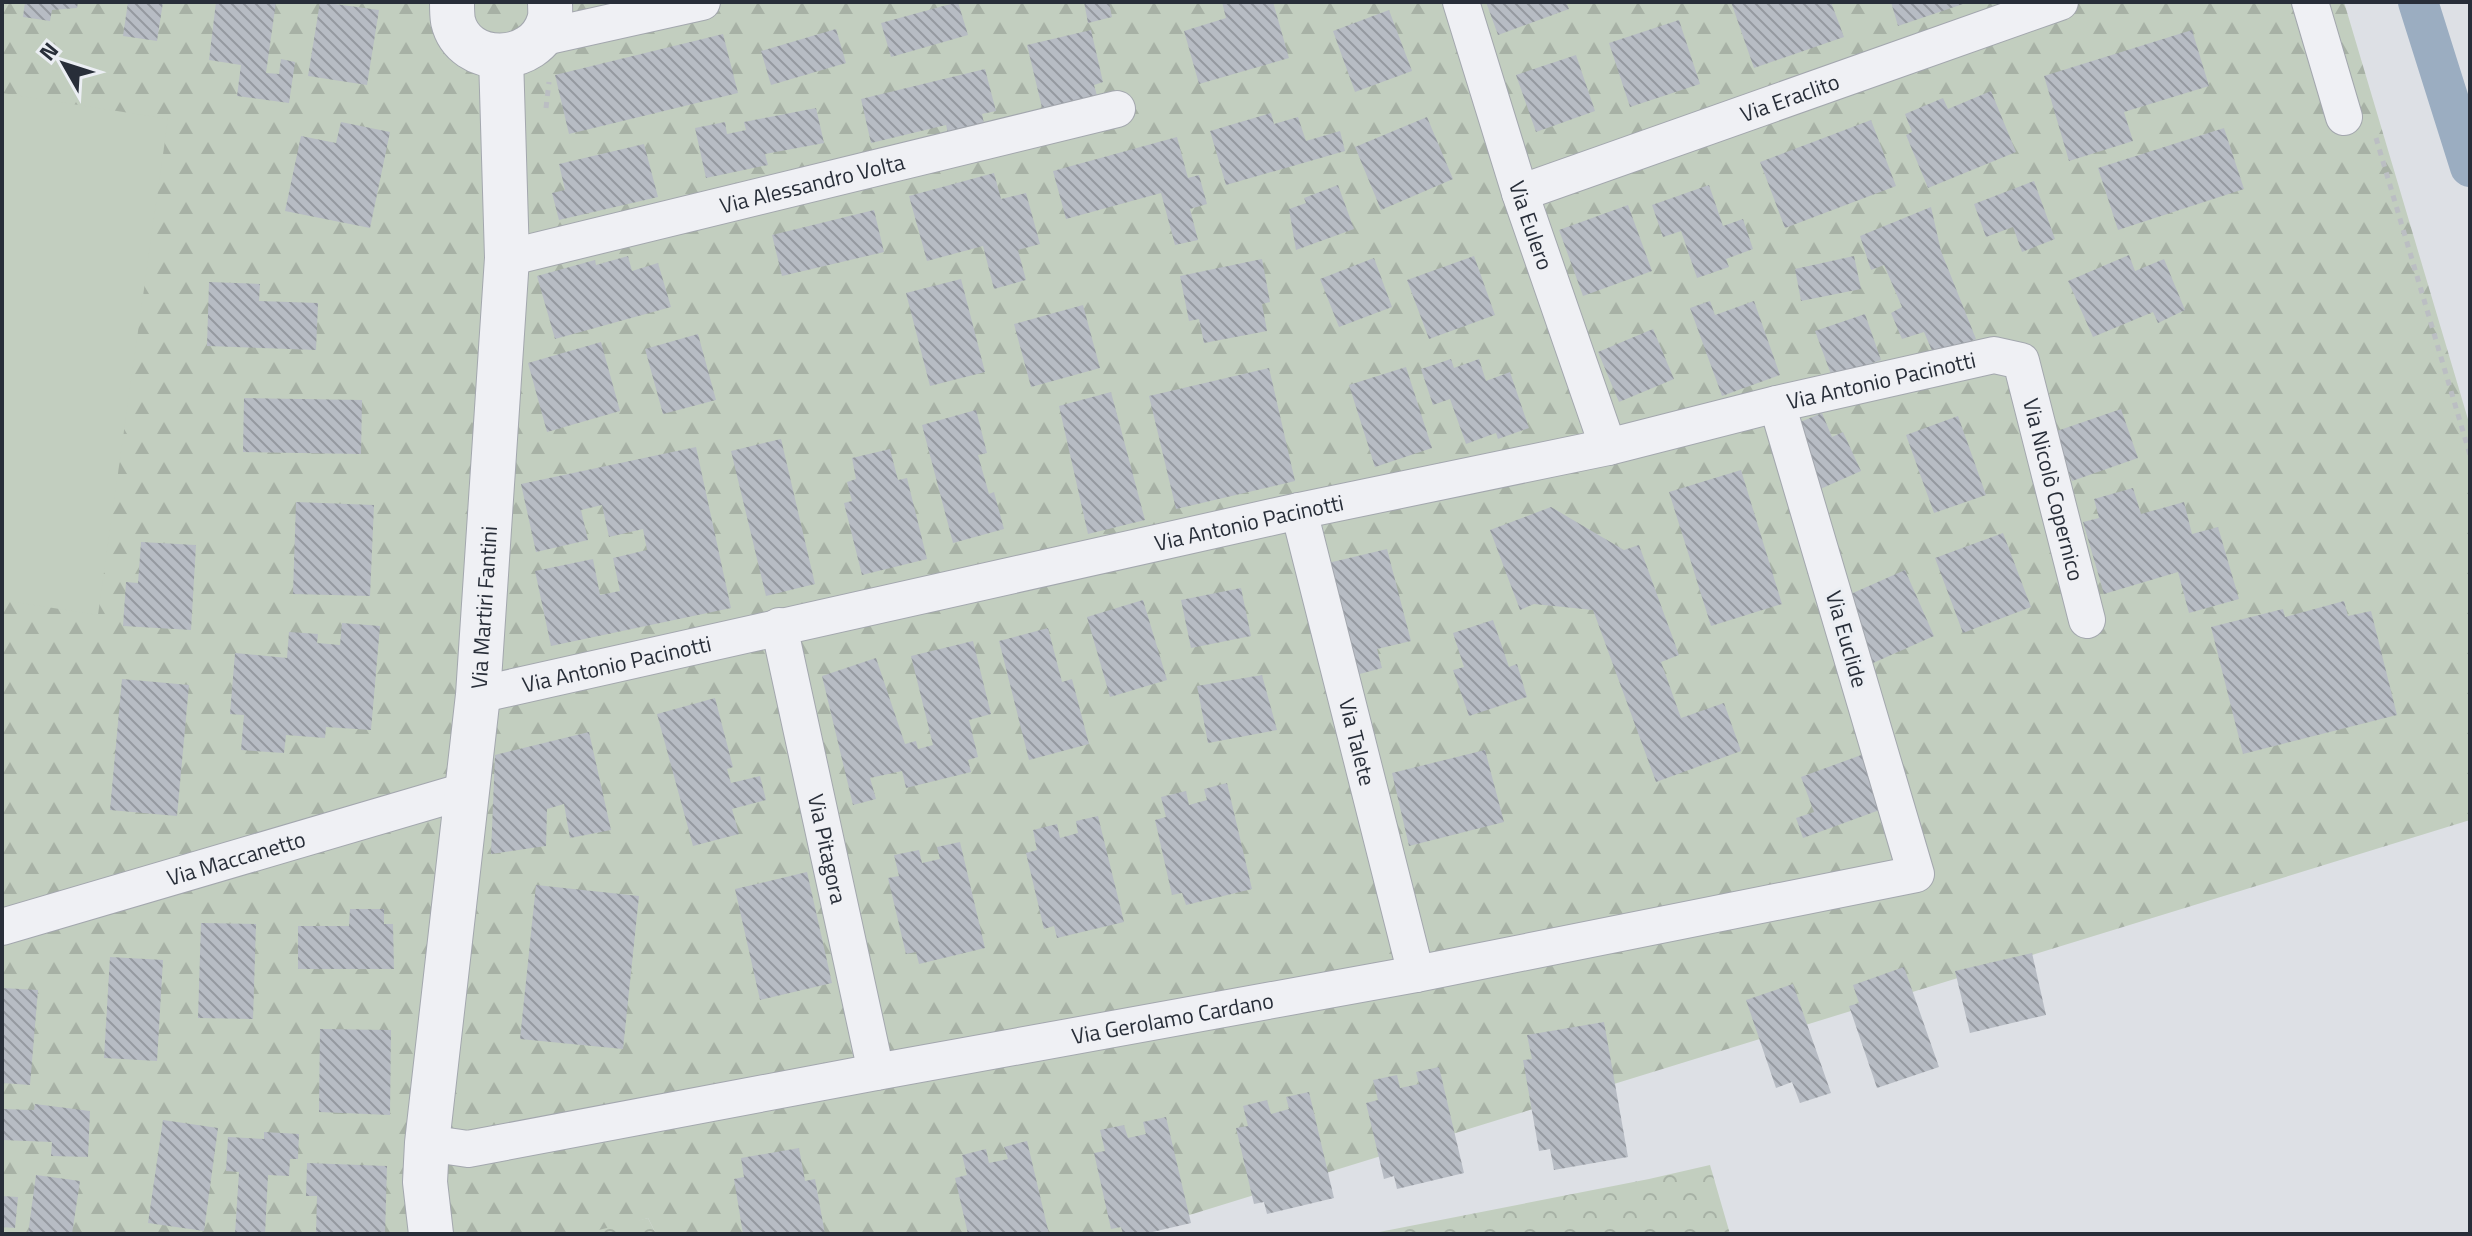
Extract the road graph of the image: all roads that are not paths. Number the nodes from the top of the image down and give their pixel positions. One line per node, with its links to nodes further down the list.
1 (452, 2): 7 (street)
2 (702, 2): 6 (street)
3 (1461, 2): 10 (street, Via Eulero)
4 (2060, 2): 10 (street, Via Eraclito)
5 (2310, 2): 9 (street)
6 (545, 20): 7 (street)
7 (501, 57): 11 (street, Via Martiri Fantini)
8 (1117, 109): 11 (street, Via Alessandro Volta)
9 (2358, 123)
10 (1520, 193): 14 (street, Via Eulero)
11 (507, 258): 18 (street, Via Martiri Fantini)
12 (2021, 361): 13 (street, Via Antonio Pacinotti); 16 (street, Via Nicolò Copernico)
13 (1777, 404): 14 (street, Via Antonio Pacinotti); 20 (street, Via Euclide)
14 (1608, 447): 15 (street, Via Antonio Pacinotti)
15 (1299, 511): 17 (street, Via Antonio Pacinotti); 22 (street, Via Talete)
16 (2087, 620)
17 (779, 626): 18 (street, Via Antonio Pacinotti); 23 (street, Via Pitagora)
18 (478, 695): 19 (street, Via Martiri Fantini)
19 (468, 790): 21 (street, Via Maccanetto); 24 (street, Via Martiri Fantini)
20 (1916, 874): 22 (street, Via Gerolamo Cardano)
21 (2, 927)
22 (1416, 974): 23 (street, Via Gerolamo Cardano)
23 (876, 1072): 24 (street, Via Gerolamo Cardano)
24 (428, 1150): 25 (street, Via Martiri Fantini); 26 (street)
25 (426, 1225)
26 (462, 1234)

